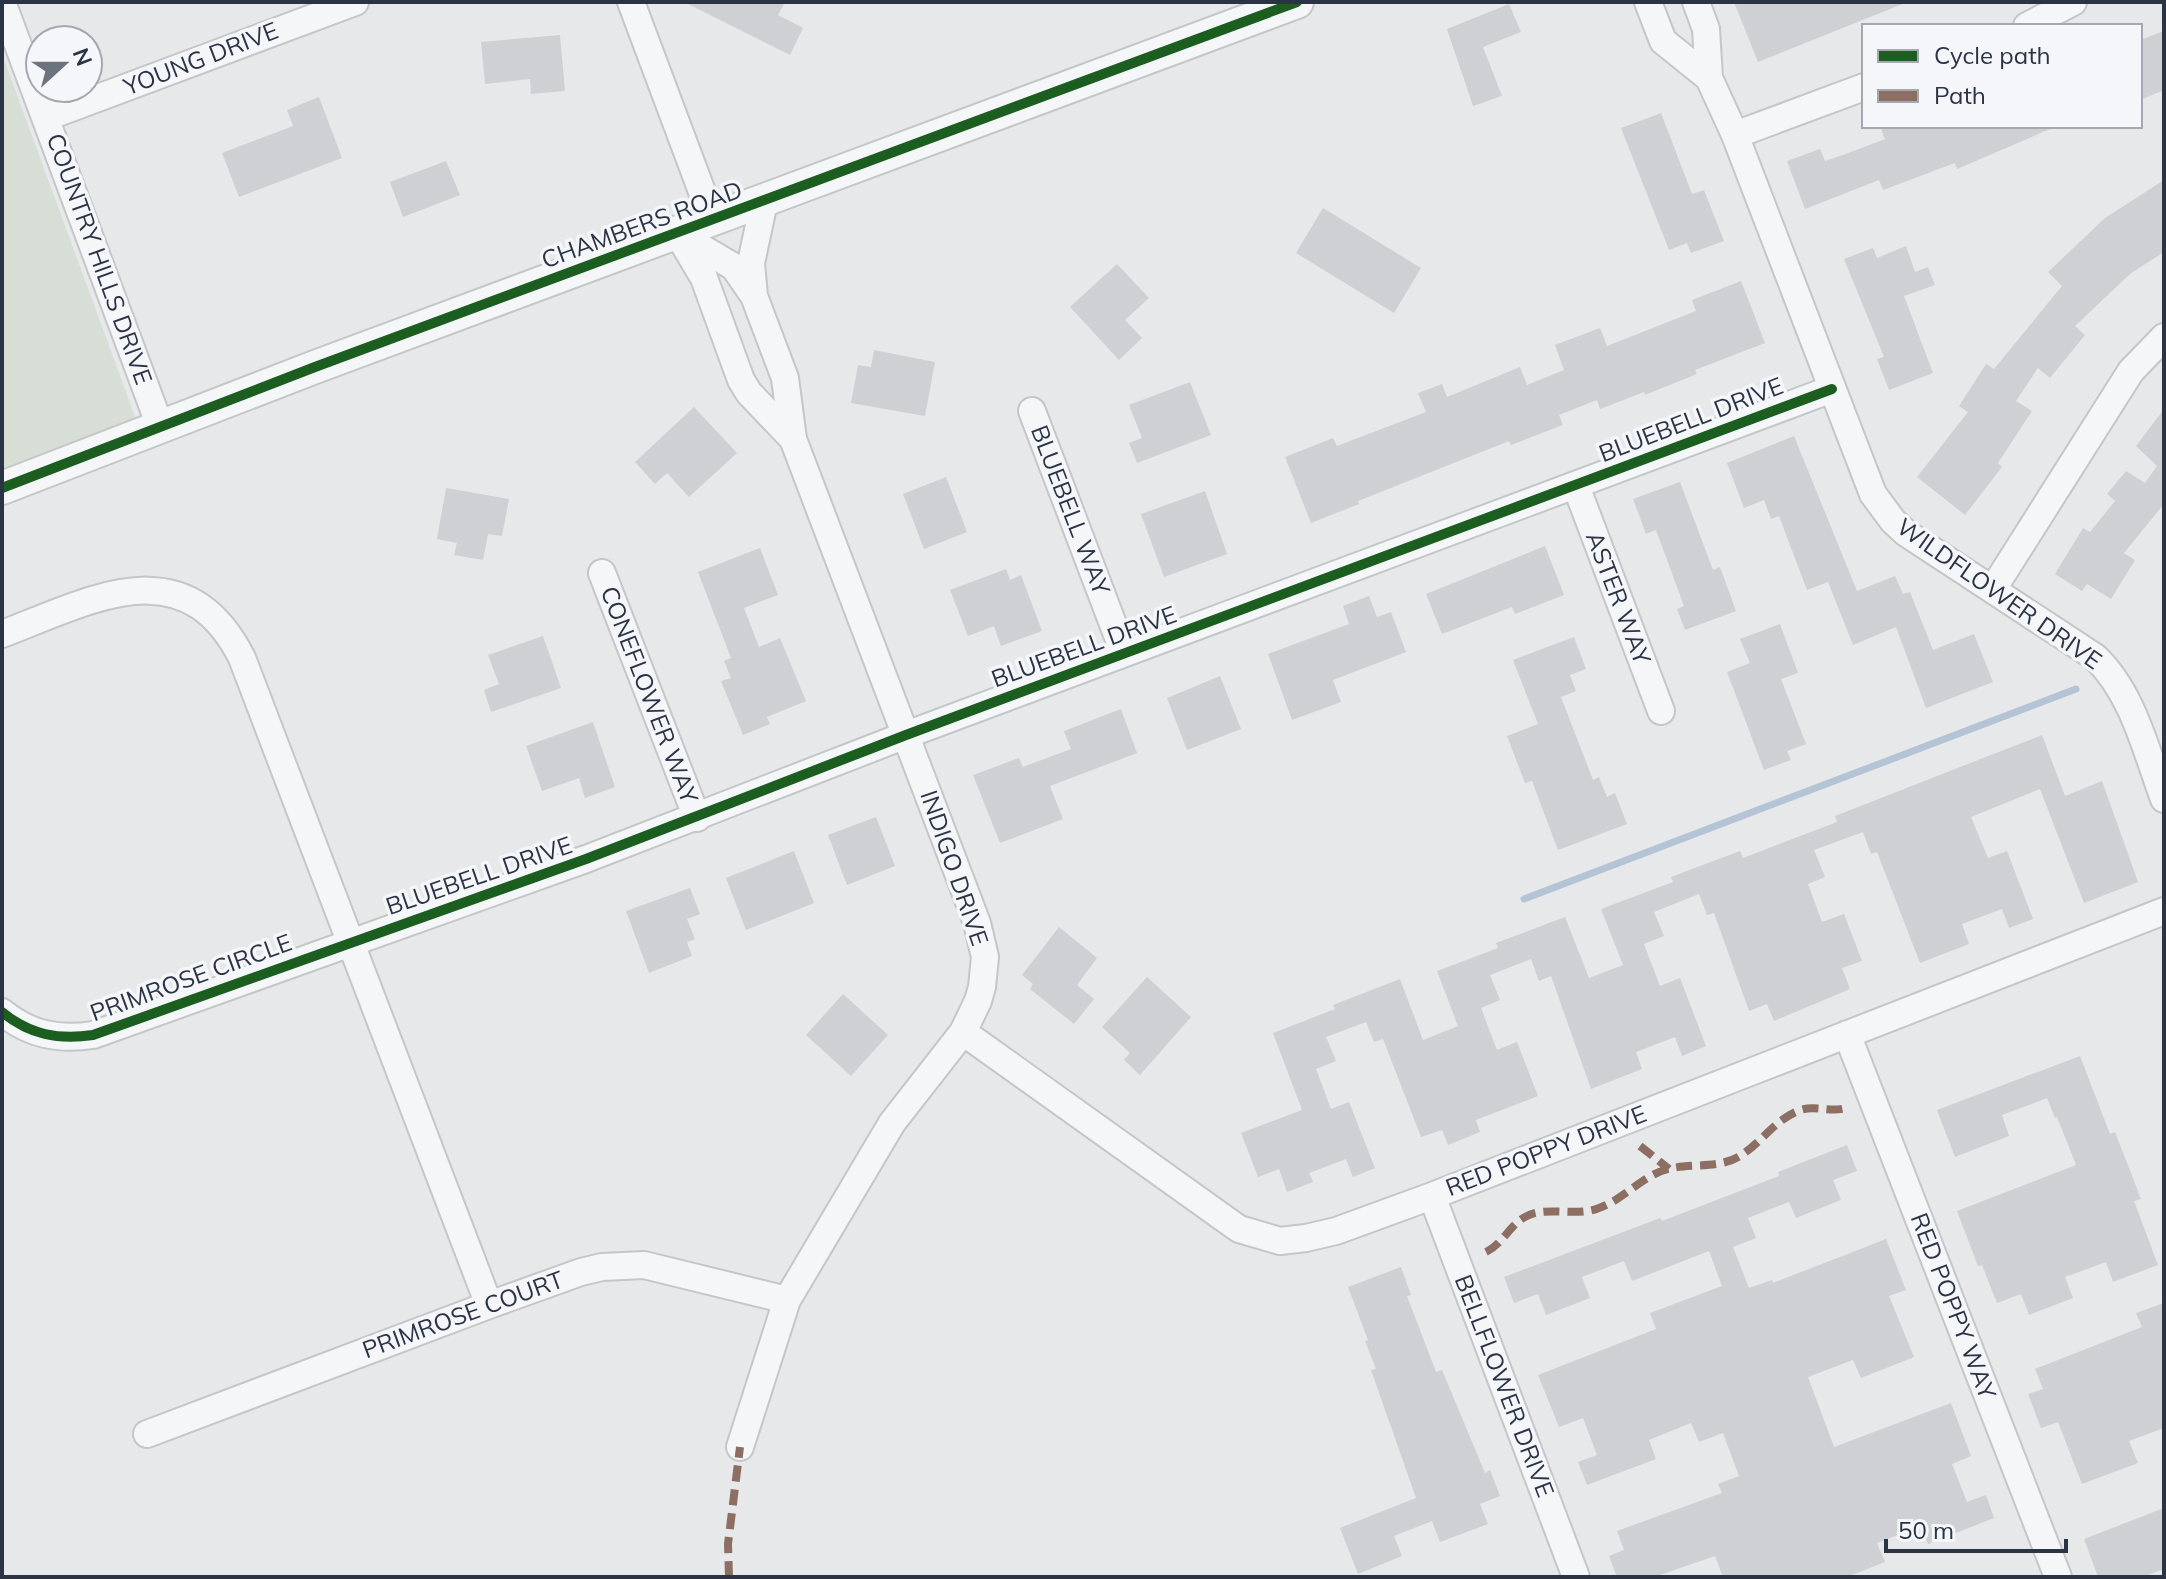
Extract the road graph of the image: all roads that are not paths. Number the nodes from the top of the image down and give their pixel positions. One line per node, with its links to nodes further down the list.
1 (2, 2): 11 (street, COUNTRY HILLS DRIVE)
2 (355, 2): 11 (street, YOUNG DRIVE)
3 (631, 2): 14 (street)
4 (1297, 2): 13 (street, CHAMBERS ROAD)
5 (1648, 2): 9 (street, WILDFLOWER DRIVE)
6 (1696, 2): 9 (street, WILDFLOWER DRIVE)
7 (2073, 2): 8 (street)
8 (2031, 24)
9 (1709, 78): 12 (street, WILDFLOWER DRIVE)
10 (1862, 88): 12 (street)
11 (47, 117): 20 (street, COUNTRY HILLS DRIVE)
12 (1735, 135): 18 (street, WILDFLOWER DRIVE)
13 (764, 202): 14 (street, CHAMBERS ROAD); 16 (street)
14 (713, 221): 15 (street, CHAMBERS ROAD)
15 (678, 234): 16 (street); 20 (street, CHAMBERS ROAD); 21 (street, INDIGO DRIVE)
16 (754, 296): 21 (street, INDIGO DRIVE)
17 (2164, 337): 25 (street)
18 (1832, 389): 22 (street, BLUEBELL DRIVE); 25 (street, WILDFLOWER DRIVE)
19 (1032, 411): 27 (street, BLUEBELL WAY)
20 (160, 426): 23 (street, CHAMBERS ROAD)
21 (793, 439): 29 (street, INDIGO DRIVE)
22 (1576, 486): 27 (street, BLUEBELL DRIVE); 28 (street, ASTER WAY)
23 (2, 488)
24 (602, 573): 31 (street, CONEFLOWER WAY)
25 (1993, 589): 30 (street, WILDFLOWER DRIVE)
26 (2, 634): 33 (street)
27 (1124, 653): 29 (street, BLUEBELL DRIVE)
28 (1661, 711)
29 (906, 735): 31 (street, BLUEBELL DRIVE); 35 (street, INDIGO DRIVE)
30 (2164, 799)
31 (697, 818): 33 (street, BLUEBELL DRIVE)
32 (2164, 911): 36 (street, RED POPPY DRIVE)
33 (351, 942): 34 (street, PRIMROSE CIRCLE); 39 (street)
34 (2, 1012)
35 (963, 1032): 37 (street, RED POPPY DRIVE); 38 (street, INDIGO DRIVE)
36 (1847, 1034): 37 (street, RED POPPY DRIVE); 43 (street, RED POPPY WAY)
37 (1432, 1196): 42 (street, BELLFLOWER DRIVE)
38 (787, 1300): 39 (street, PRIMROSE COURT); 41 (street, INDIGO DRIVE)
39 (489, 1305): 40 (street, PRIMROSE COURT)
40 (147, 1434)
41 (740, 1447)
42 (1576, 1577)
43 (2058, 1577)

